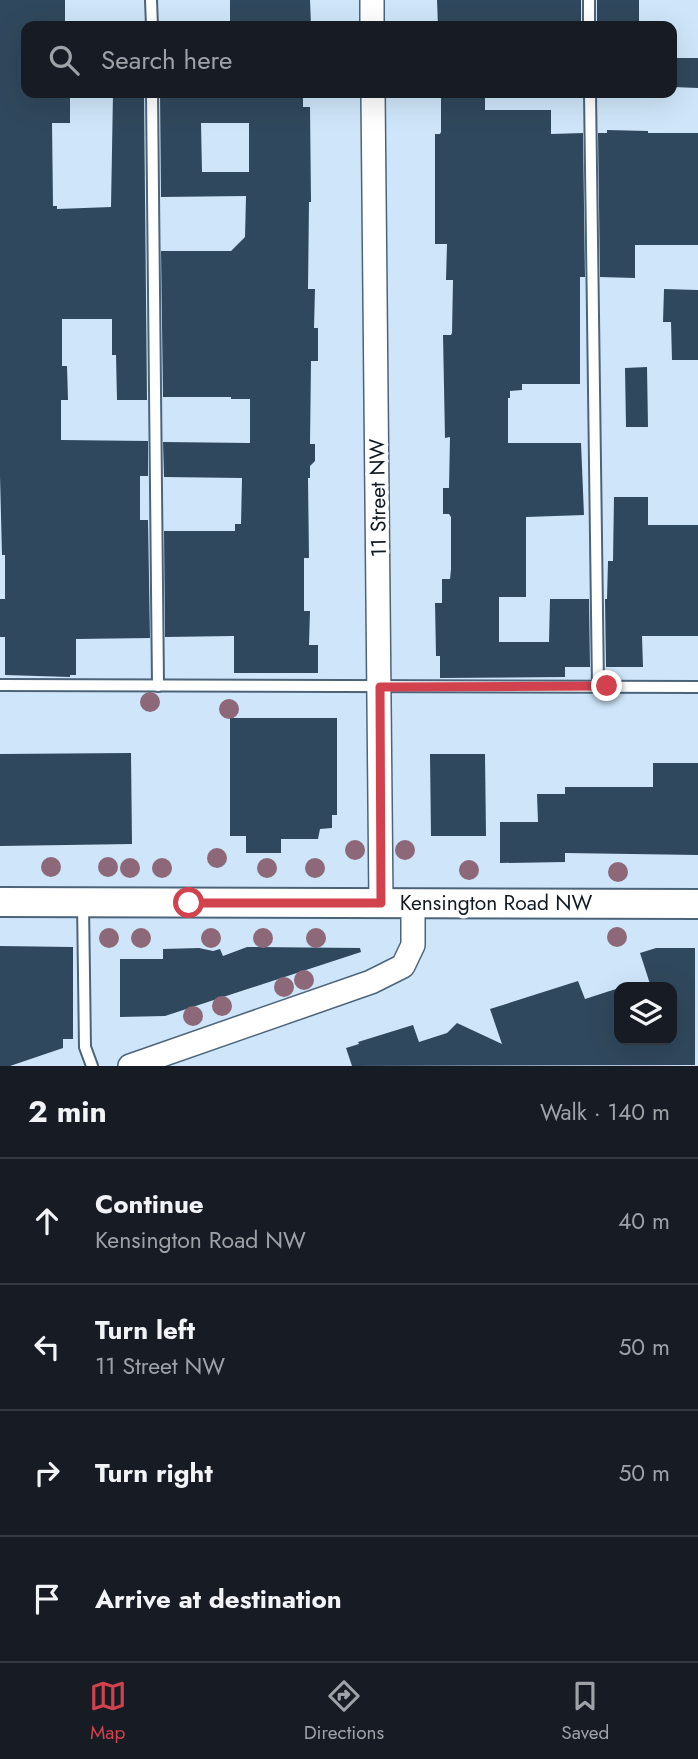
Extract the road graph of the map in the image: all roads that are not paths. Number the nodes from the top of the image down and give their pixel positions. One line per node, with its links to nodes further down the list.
1 (151, 0): 4 (lane)
2 (372, 0): 5 (street)
3 (589, 0): 6 (lane)
4 (152, 21)
5 (372, 21)
6 (589, 21)
7 (152, 98): 11 (lane)
8 (373, 98): 13 (street, 11 Street NW)
9 (590, 98): 12 (lane)
10 (0, 685): 11 (lane)
11 (158, 686): 13 (lane)
12 (598, 686): 13 (lane); 14 (lane)
13 (380, 687): 17 (street, 11 Street NW)
14 (698, 687)
15 (0, 902): 16 (street, Kensington Road NW)
16 (83, 903): 17 (street, Kensington Road NW); 20 (lane)
17 (381, 903): 18 (street, Kensington Road NW)
18 (413, 903): 19 (street, Kensington Road NW); 21 (street)
19 (698, 904)
20 (92, 1066)
21 (130, 1066)

